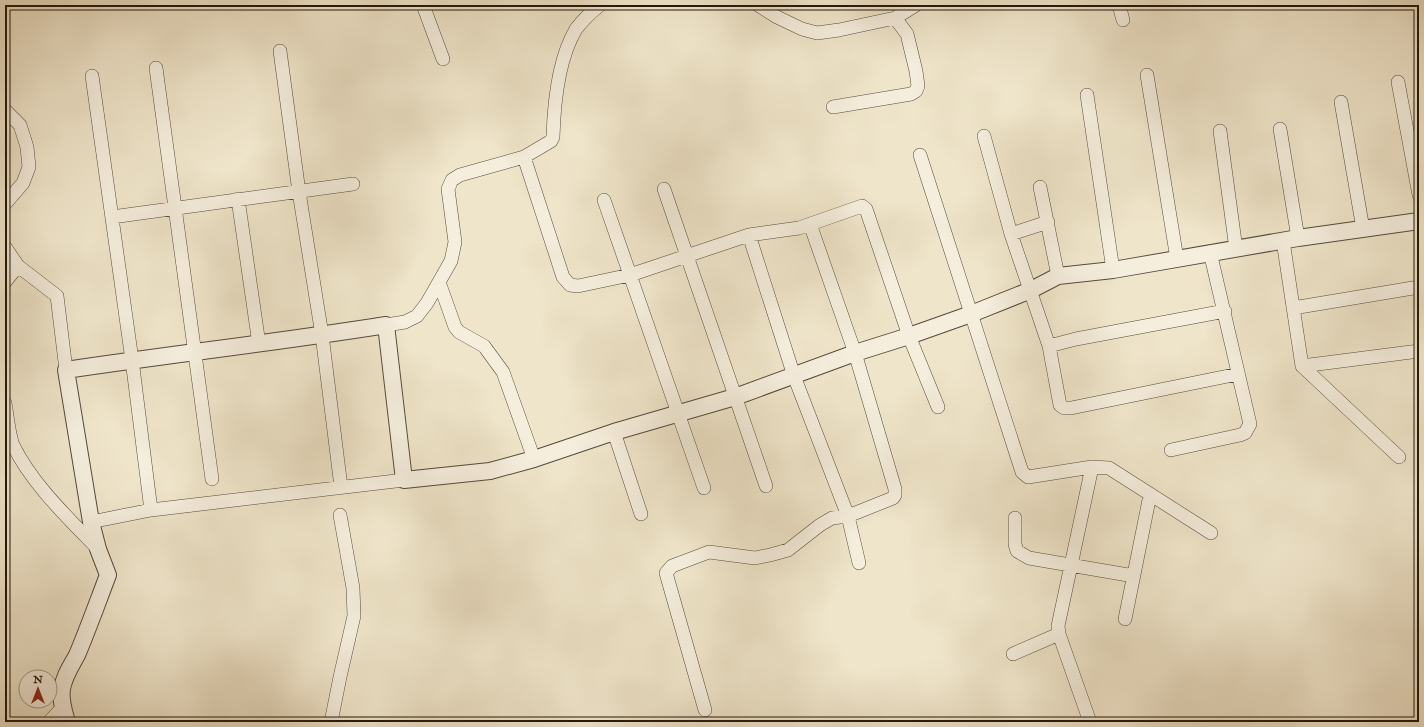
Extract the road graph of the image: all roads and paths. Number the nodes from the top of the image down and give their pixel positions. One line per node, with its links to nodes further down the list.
1 (423, 5): 9 (street)
2 (600, 5): 22 (street)
3 (758, 5): 6 (street)
4 (916, 5): 6 (street)
5 (1119, 5): 7 (street)
6 (895, 18): 16 (street)
7 (1123, 20)
8 (280, 50): 27 (street)
9 (443, 59)
10 (156, 68): 32 (street)
11 (1147, 75): 45 (street)
12 (92, 76): 33 (street)
13 (1398, 82): 23 (street)
14 (1087, 95): 47 (street)
15 (1341, 102): 37 (street)
16 (833, 107)
17 (5, 110): 31 (street)
18 (1280, 129): 40 (street)
19 (1220, 131): 42 (street)
20 (984, 136): 39 (street)
21 (920, 155): 56 (street)
22 (524, 157): 48 (street); 51 (street)
23 (1416, 159): 28 (street)
24 (353, 184): 27 (street)
25 (1040, 187): 35 (street)
26 (664, 189): 44 (street)
27 (300, 192): 29 (street); 58 (street)
28 (1419, 195)
29 (238, 199): 32 (street); 60 (street)
30 (604, 200): 48 (street)
31 (5, 204)
32 (175, 208): 33 (street); 63 (street)
33 (112, 217): 65 (street)
34 (1419, 221): 37 (street)
35 (1048, 222): 39 (street); 49 (street)
36 (810, 224): 38 (street); 59 (street); 64 (street)
37 (1363, 228): 40 (street)
38 (748, 234): 44 (street); 69 (street)
39 (1012, 234): 53 (street)
40 (1290, 239): 42 (street); 54 (street)
41 (5, 247): 46 (street)
42 (1236, 249): 43 (street)
43 (1210, 252): 45 (street); 55 (street)
44 (687, 255): 48 (street); 70 (street)
45 (1177, 259): 47 (street)
46 (18, 266): 50 (street); 67 (street)
47 (1113, 270): 49 (street)
48 (630, 275): 73 (street)
49 (1058, 276): 53 (street)
50 (5, 282)
51 (439, 282): 57 (street); 78 (street)
52 (1419, 287): 54 (street)
53 (1031, 290): 56 (street); 61 (street)
54 (1293, 308): 66 (street)
55 (1224, 311): 61 (street); 68 (street)
56 (971, 314): 59 (street); 79 (street)
57 (386, 325): 58 (street); 81 (street)
58 (322, 335): 60 (street); 83 (street)
59 (909, 336): 64 (street); 72 (street)
60 (259, 344): 63 (street)
61 (1049, 346): 68 (street)
62 (1419, 351): 66 (street)
63 (194, 352): 65 (street); 80 (street)
64 (855, 353): 69 (street); 89 (street)
65 (132, 360): 67 (street); 86 (street)
66 (1302, 366): 77 (street)
67 (66, 370): 91 (street)
68 (1238, 374): 76 (street)
69 (794, 376): 70 (street); 89 (street)
70 (735, 397): 73 (street); 82 (street)
71 (5, 403): 75 (street)
72 (938, 407)
73 (678, 414): 74 (street); 84 (street)
74 (614, 432): 78 (street); 87 (street)
75 (9, 444): 93 (street)
76 (1171, 450)
77 (1399, 457)
78 (534, 459): 81 (street)
79 (1092, 467): 85 (street); 95 (street)
80 (212, 479)
81 (404, 480): 83 (street)
82 (766, 486)
83 (341, 487): 86 (street)
84 (704, 488)
85 (1150, 495): 92 (street); 96 (street)
86 (151, 510): 91 (street)
87 (641, 514)
88 (340, 515): 103 (street)
89 (848, 516): 94 (street); 100 (street)
90 (1014, 518): 95 (street)
91 (91, 522): 93 (street)
92 (1211, 533)
93 (98, 549): 101 (street)
94 (859, 563)
95 (1071, 565): 96 (street); 98 (street)
96 (1134, 576): 97 (street)
97 (1126, 619)
98 (1059, 634): 99 (street); 104 (street)
99 (1013, 654)
100 (705, 710)
101 (65, 715): 102 (street)
102 (49, 722)
103 (331, 722)
104 (1090, 722)

